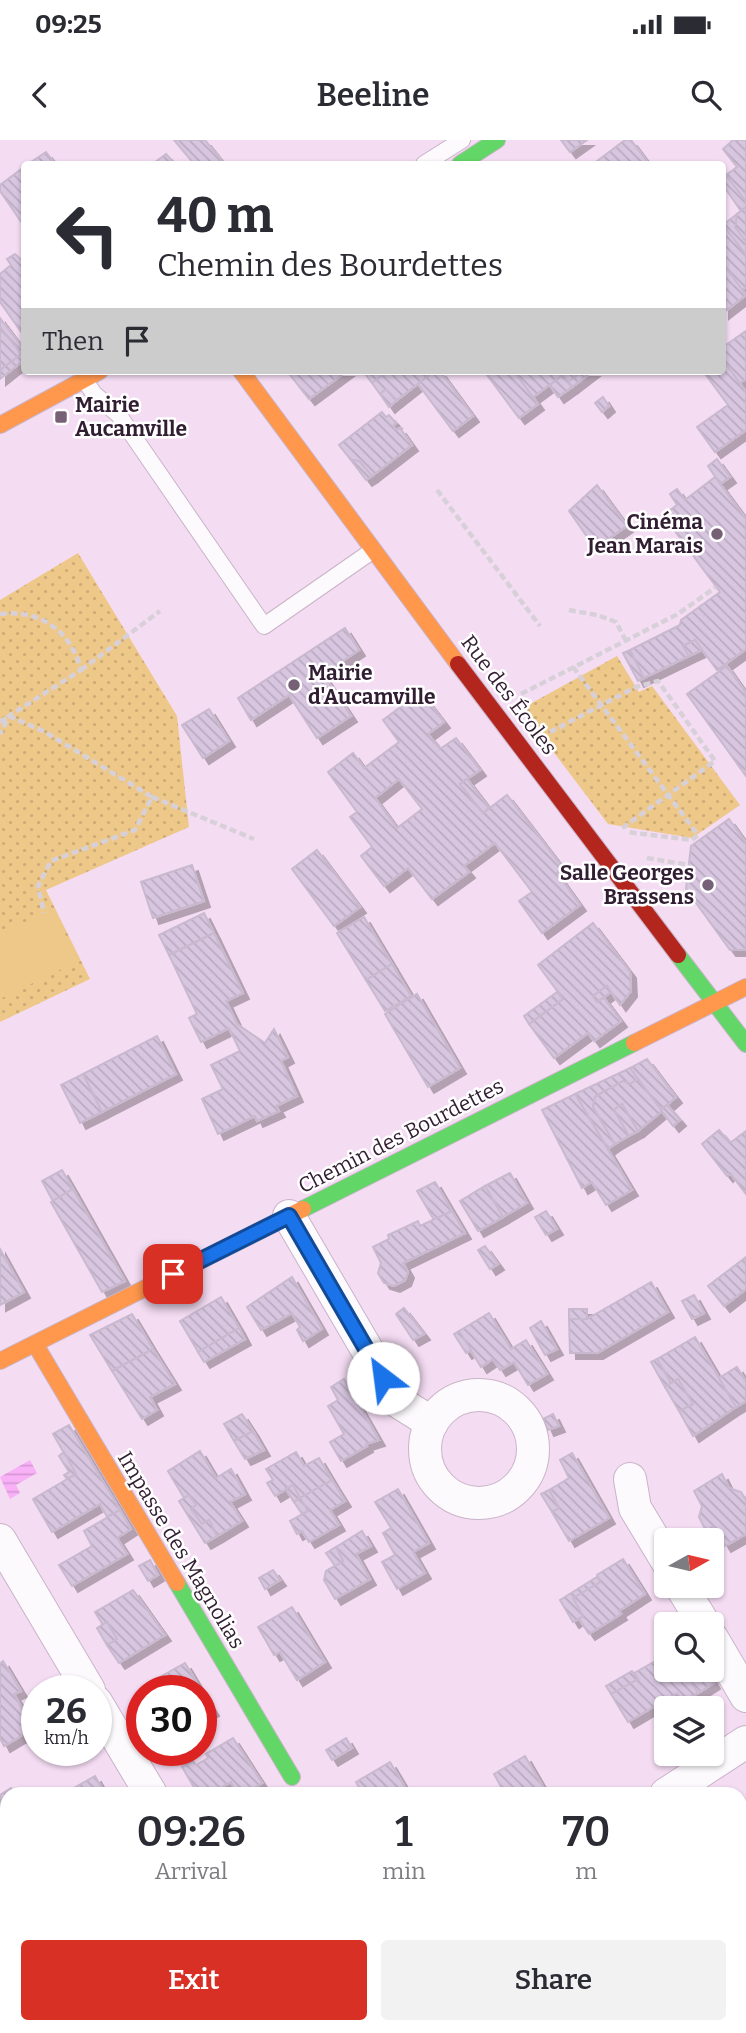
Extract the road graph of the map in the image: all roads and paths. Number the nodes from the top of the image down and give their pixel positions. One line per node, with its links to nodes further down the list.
1 (497, 140): 2 (street)
2 (462, 149): 3 (lane)
3 (432, 161)
4 (92, 375): 6 (street)
5 (244, 375): 9 (street, Rue des Écoles)
6 (84, 379): 7 (street); 9 (lane)
7 (0, 425)
8 (437, 490): 14 (path)
9 (372, 551): 19 (street, Rue des Écoles)
10 (716, 587): 15 (path)
11 (569, 610): 15 (path)
12 (160, 611): 17 (path)
13 (0, 614): 17 (path)
14 (540, 626)
15 (626, 640): 16 (path)
16 (573, 667): 18 (path); 19 (path)
17 (81, 670): 20 (path)
18 (601, 704): 23 (path); 24 (path); 24 (path)
19 (493, 708): 33 (street, Rue des Écoles)
20 (9, 716): 21 (path); 22 (path); 25 (path)
21 (0, 722)
22 (0, 734)
23 (541, 736)
24 (667, 795): 26 (path); 26 (path)
25 (152, 797): 28 (path); 31 (path)
26 (618, 831): 27 (path)
27 (624, 838)
28 (254, 839)
29 (637, 857): 30 (path)
30 (689, 865)
31 (44, 913)
32 (746, 987): 33 (street, Chemin des Bourdettes)
33 (715, 1001): 34 (street, Rue des Écoles); 35 (street, Chemin des Bourdettes)
34 (746, 1044)
35 (289, 1216): 36 (street, Chemin des Bourdettes); 38 (street)
36 (35, 1344): 37 (street, Chemin des Bourdettes); 47 (street, Impasse des Magnolias)
37 (0, 1361)
38 (432, 1423)
39 (630, 1479): 40 (street)
40 (654, 1539)
41 (0, 1540): 43 (street)
42 (724, 1659): 44 (street)
43 (80, 1675)
44 (746, 1696)
45 (112, 1729): 48 (street)
46 (746, 1742): 49 (street)
47 (292, 1777)
48 (146, 1787)
49 (677, 1787)

